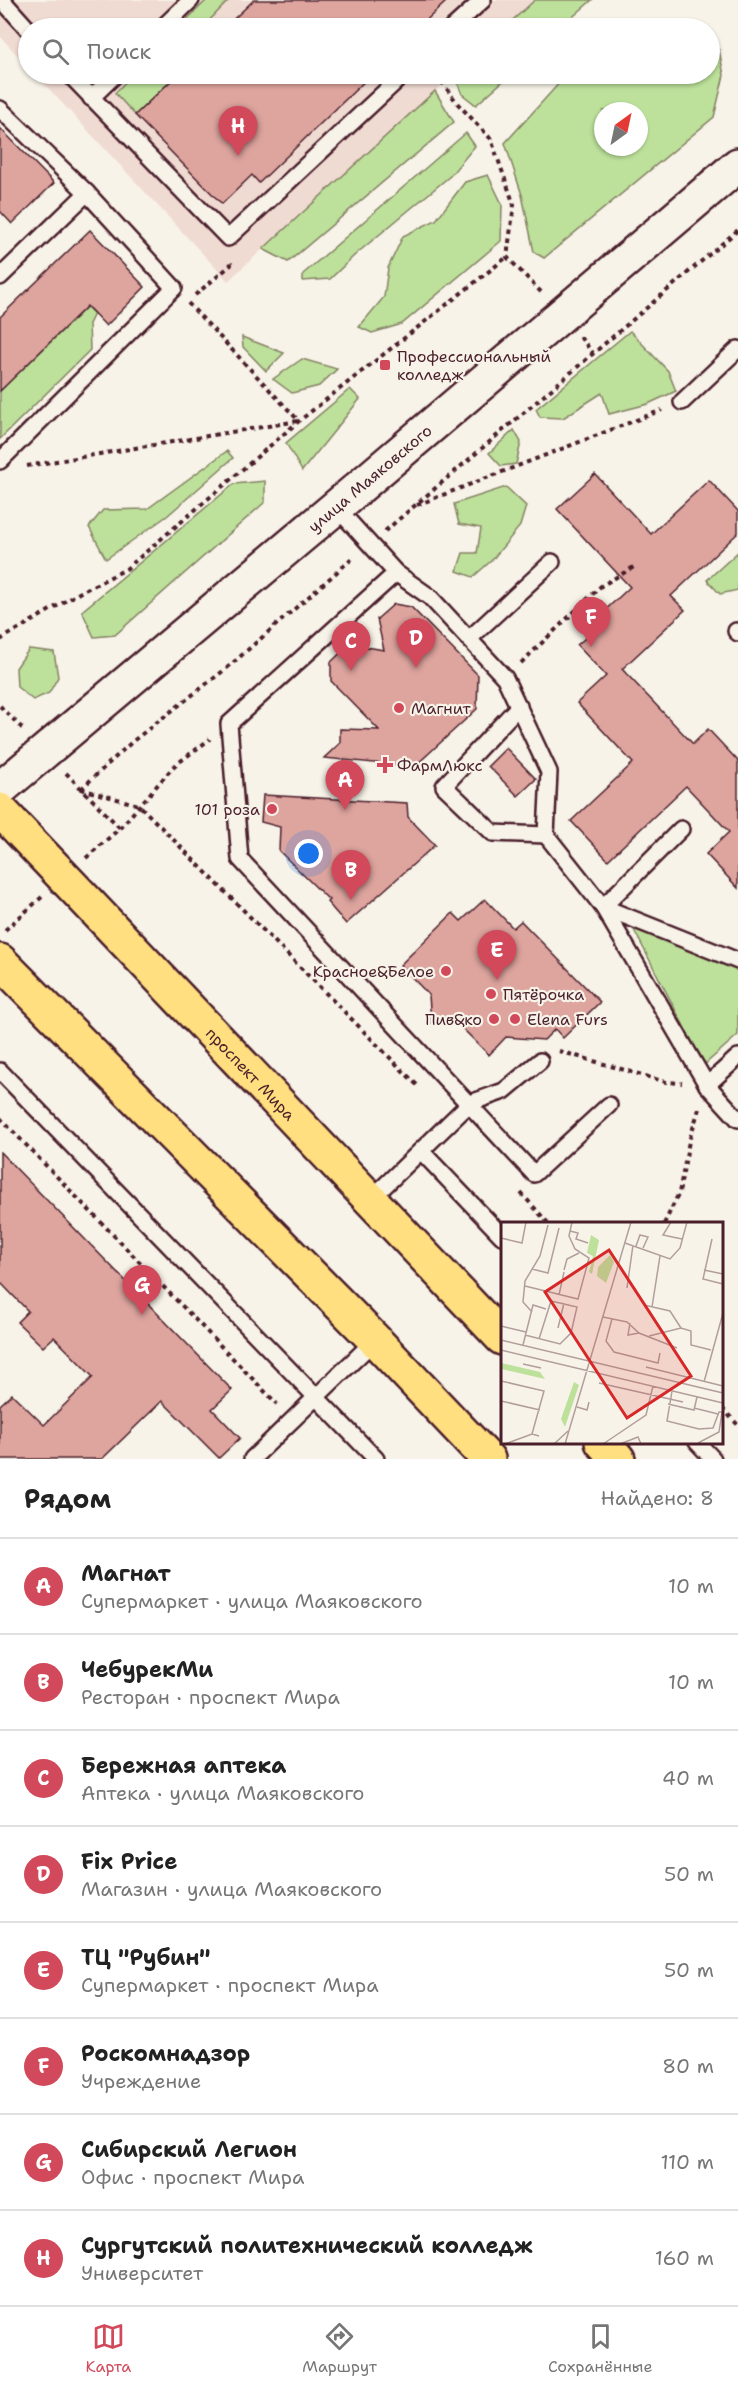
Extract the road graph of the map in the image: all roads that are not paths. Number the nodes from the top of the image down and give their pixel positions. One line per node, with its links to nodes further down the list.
1 (2, 0): 4 (lane)
2 (191, 0): 5 (lane)
3 (483, 0): 6 (lane)
4 (18, 18)
5 (172, 18)
6 (463, 18)
7 (78, 84): 10 (lane)
8 (106, 84): 10 (lane)
9 (393, 84): 10 (lane)
10 (91, 98)
11 (0, 109): 13 (lane)
12 (738, 165): 18 (main road, улица Маяковского)
13 (87, 193): 14 (lane); 17 (lane)
14 (0, 277)
15 (738, 349): 16 (lane)
16 (682, 402)
17 (0, 460)
18 (336, 507): 20 (lane); 23 (main road, улица Маяковского)
19 (552, 562): 21 (lane)
20 (396, 573): 21 (lane); 34 (lane)
21 (470, 639): 22 (lane)
22 (519, 706): 26 (lane); 26 (lane)
23 (0, 789)
24 (0, 810): 38 (main road, проспект Мира)
25 (681, 829): 27 (lane)
26 (546, 835): 27 (lane)
27 (603, 907): 29 (lane); 33 (lane)
28 (0, 961): 41 (main road)
29 (738, 961)
30 (738, 1057): 33 (lane)
31 (540, 1061): 34 (lane)
32 (0, 1071): 42 (lane)
33 (707, 1085): 36 (lane)
34 (470, 1103): 35 (lane); 37 (lane)
35 (609, 1105)
36 (738, 1119)
37 (421, 1150): 38 (lane); 39 (lane)
38 (371, 1199): 40 (main road, проспект Мира)
39 (501, 1235)
40 (501, 1337)
41 (375, 1340): 42 (lane); 47 (main road)
42 (316, 1397): 45 (lane); 46 (lane)
43 (603, 1444): 48 (main road)
44 (698, 1444): 49 (lane)
45 (252, 1459)
46 (376, 1459)
47 (488, 1459)
48 (618, 1459)
49 (713, 1459)

